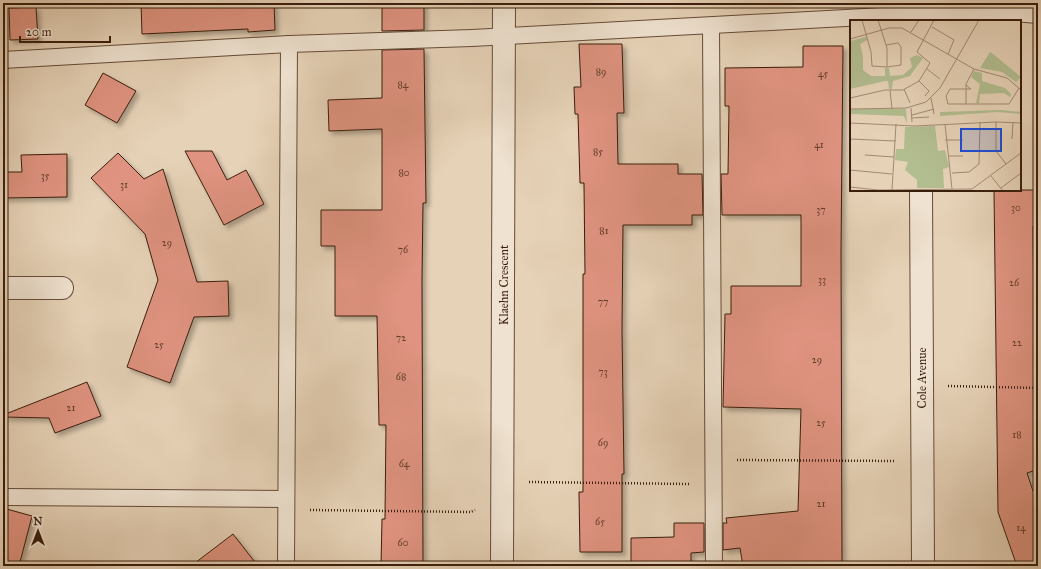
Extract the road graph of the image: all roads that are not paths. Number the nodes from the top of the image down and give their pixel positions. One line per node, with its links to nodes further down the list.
1 (504, 3): 5 (street, Klaehn Crescent)
2 (920, 12): 3 (lane); 4 (lane)
3 (1038, 15)
4 (712, 26): 5 (lane); 15 (lane)
5 (504, 36): 6 (lane); 14 (street, Klaehn Crescent)
6 (289, 44): 7 (lane); 12 (lane)
7 (3, 60)
8 (921, 191): 16 (street, Cole Avenue)
9 (3, 288): 10 (street)
10 (62, 288)
11 (3, 497): 12 (lane)
12 (286, 504): 13 (lane)
13 (286, 566)
14 (502, 566)
15 (714, 566)
16 (923, 566)

